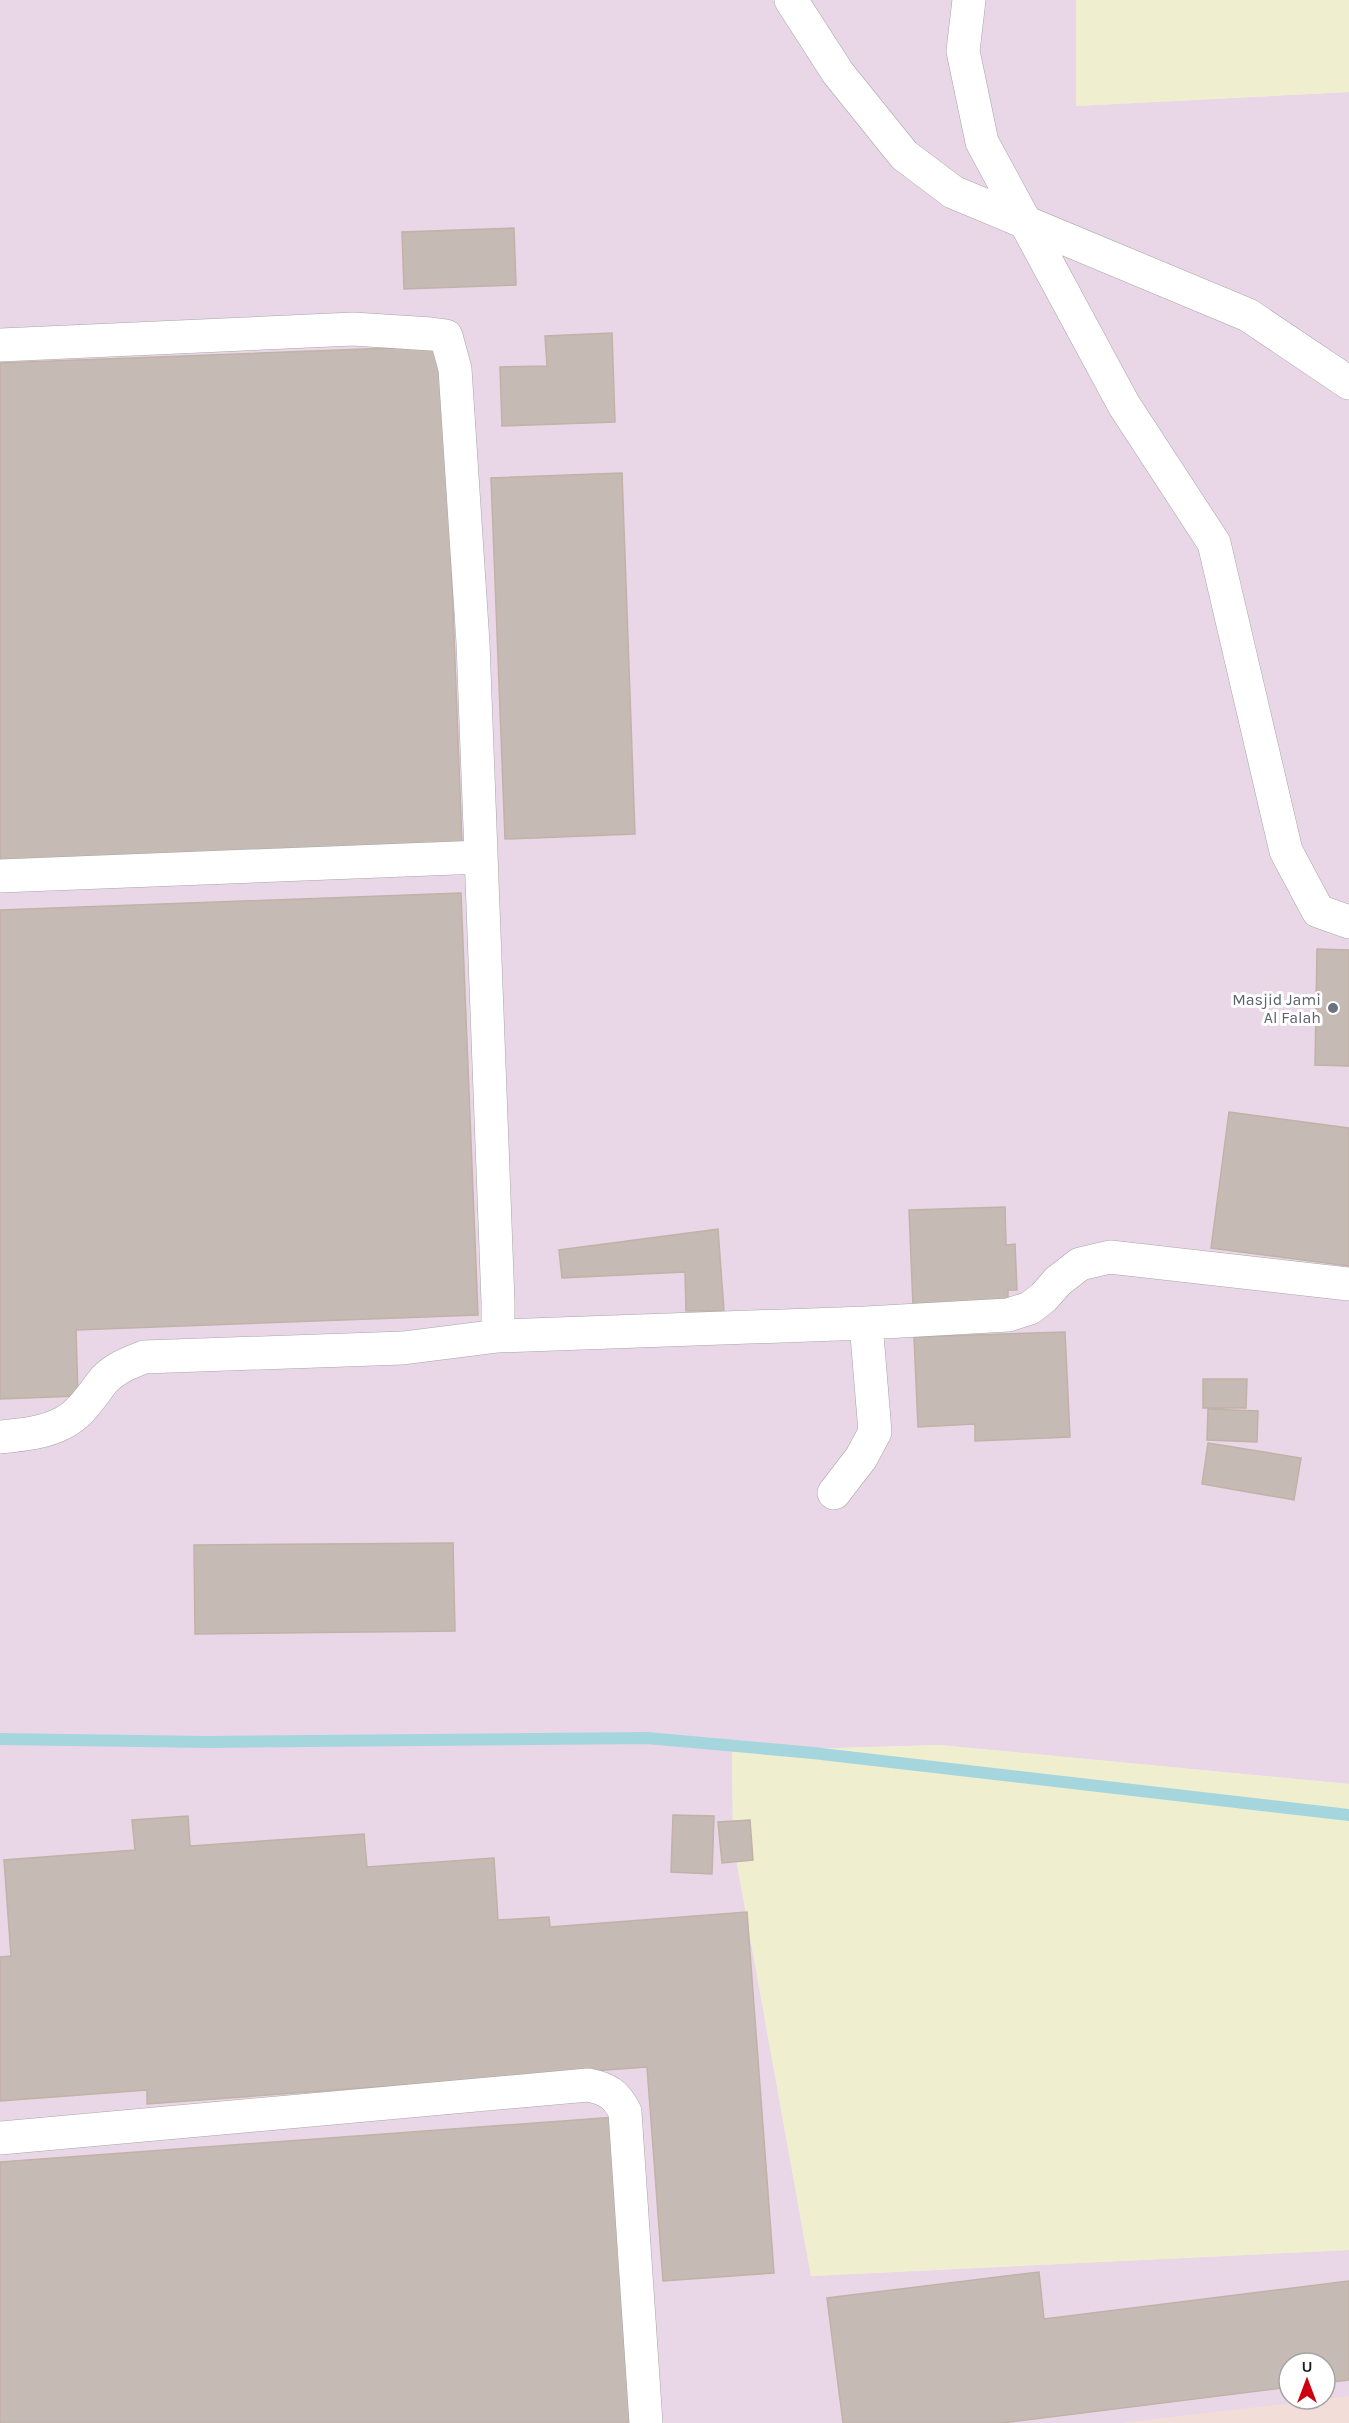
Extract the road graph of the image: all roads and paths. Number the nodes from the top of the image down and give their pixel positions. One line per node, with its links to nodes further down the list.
1 (791, 0): 3 (lane)
2 (969, 0): 3 (lane)
3 (1027, 222): 5 (lane); 8 (lane)
4 (0, 345): 6 (lane)
5 (1349, 383)
6 (481, 856): 7 (lane); 11 (lane)
7 (0, 876)
8 (1349, 922)
9 (1349, 1284): 10 (lane)
10 (866, 1323): 11 (lane); 13 (lane)
11 (498, 1336): 12 (lane)
12 (0, 1437)
13 (834, 1493)
14 (0, 2138): 15 (lane)
15 (646, 2423)

